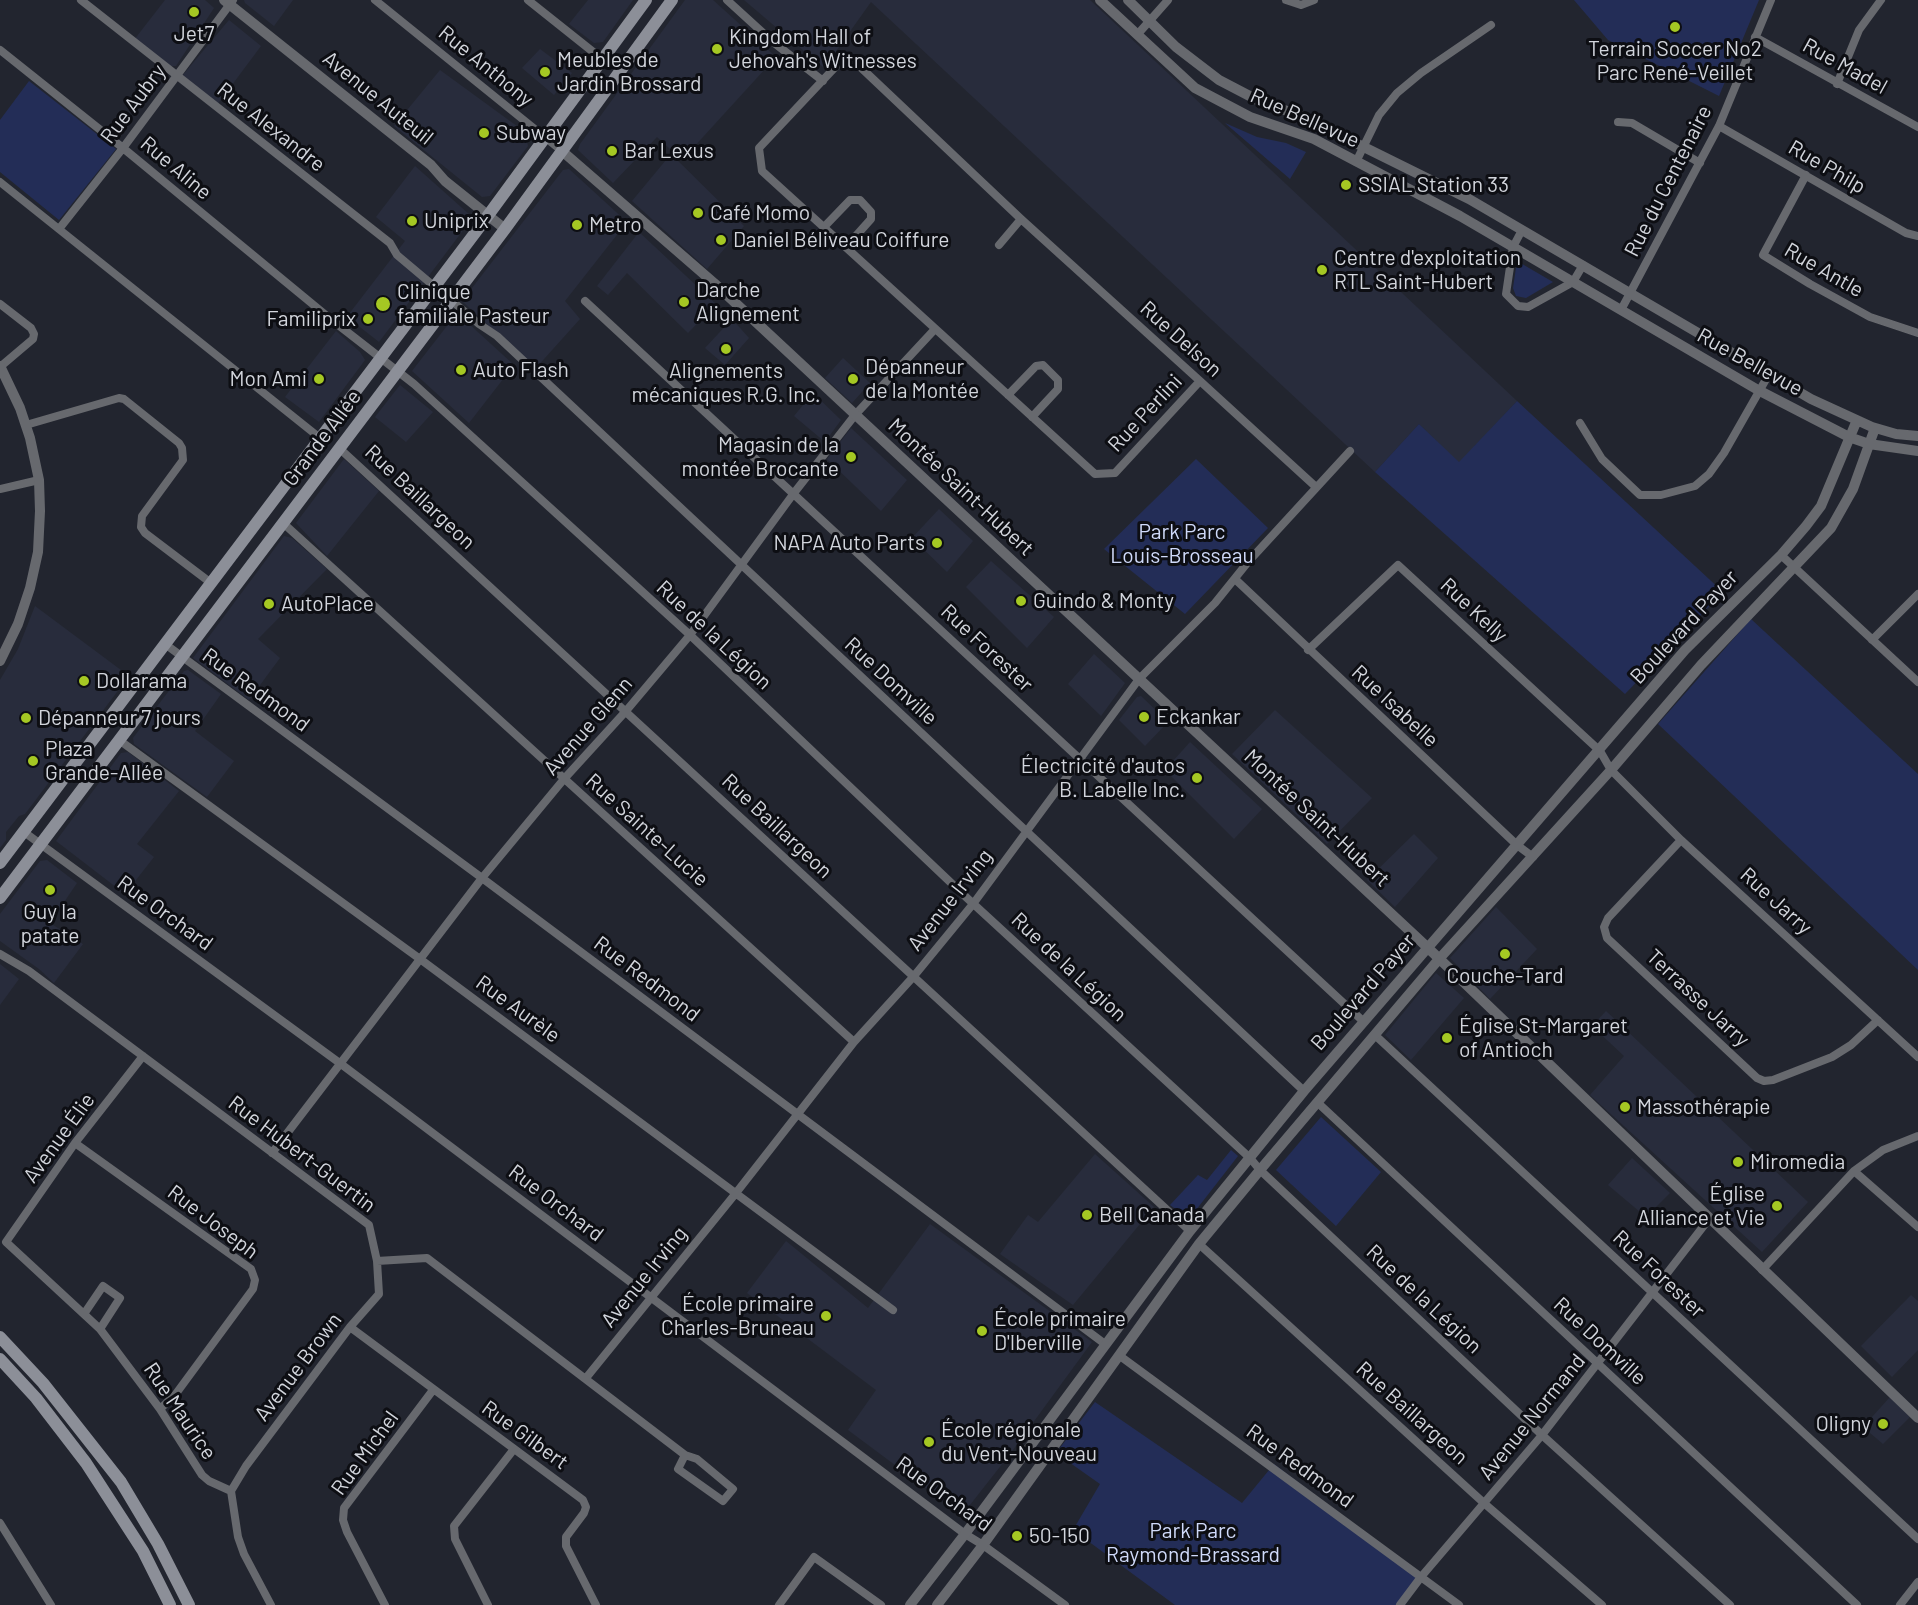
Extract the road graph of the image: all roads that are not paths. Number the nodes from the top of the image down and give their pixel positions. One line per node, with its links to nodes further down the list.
1 (81, 0): 21 (street, Rue Alexandre)
2 (375, 0): 27 (street, Rue Anthony)
3 (528, 0): 20 (street)
4 (646, 0): 20 (main road, Grande Allée)
5 (672, 0): 30 (main road, Grande Allée)
6 (728, 0): 22 (street)
7 (1100, 0): 17 (street, Rue Bellevue)
8 (1128, 0): 15 (street, Rue Bellevue)
9 (1168, 0): 15 (street)
10 (1286, 0): 11 (street)
11 (1314, 0)
12 (1771, 0): 18 (street, Rue du Centenaire)
13 (1881, 0): 23 (street)
14 (229, 1): 21 (street, Rue Aubry); 35 (street, Avenue Auteuil)
15 (1150, 20): 17 (street); 28 (street, Rue Bellevue)
16 (1491, 26): 28 (street)
17 (1137, 34): 31 (street, Rue Bellevue)
18 (1755, 37): 23 (street, Rue Madel); 25 (street, Rue du Centenaire)
19 (0, 50): 29 (street, Rue Aline)
20 (602, 59): 27 (main road, Grande Allée)
21 (177, 76): 29 (street, Rue Aubry); 47 (street, Rue Alexandre)
22 (823, 81): 36 (street, Rue Delson); 37 (street, Rue Perlini)
23 (1837, 84): 26 (street, Rue Madel)
24 (1618, 122): 32 (street)
25 (1719, 126): 32 (street, Rue du Centenaire); 33 (street, Rue Philp)
26 (1918, 127)
27 (545, 138): 30 (street, Montée Saint-Hubert); 35 (main road, Grande Allée)
28 (1364, 145): 31 (street); 40 (street, Rue Bellevue)
29 (123, 148): 38 (street, Rue Aubry); 53 (street, Rue Aline)
30 (562, 151): 39 (main road, Grande Allée); 65 (street, Montée Saint-Hubert)
31 (1356, 162): 44 (street, Rue Bellevue)
32 (1700, 163): 48 (street, Rue du Centenaire)
33 (1806, 175): 41 (street, Rue Philp); 56 (street, Rue Antle)
34 (0, 182): 38 (street)
35 (488, 216): 39 (street, Avenue Auteuil); 47 (main road, Grande Allée)
36 (1021, 219): 42 (street); 61 (street, Rue Delson)
37 (824, 227): 43 (street, Rue Perlini); 43 (street)
38 (59, 229): 73 (street)
39 (505, 229): 49 (main road, Grande Allée)
40 (1522, 230): 44 (street); 45 (street, Rue Bellevue)
41 (1918, 236)
42 (999, 245)
43 (846, 247): 55 (street, Rue Perlini)
44 (1513, 247): 46 (street, Rue Bellevue); 46 (street)
45 (1583, 265): 46 (street); 48 (street, Rue Bellevue)
46 (1573, 282): 52 (street, Rue Bellevue)
47 (435, 287): 57 (main road, Grande Allée)
48 (1631, 292): 52 (street, Rue du Centenaire); 60 (street, Rue Bellevue)
49 (451, 300): 59 (main road, Grande Allée); 84 (street, Rue Domville)
50 (585, 301): 81 (street, Rue Forester)
51 (0, 304): 58 (street)
52 (1621, 310): 63 (street, Rue Bellevue)
53 (327, 316)
54 (337, 324): 57 (street)
55 (935, 329): 64 (street, Rue Perlini); 65 (street, Avenue Glenn)
56 (1918, 333)
57 (381, 358): 59 (street, Rue de la Légion); 73 (main road, Grande Allée)
58 (0, 367): 62 (street)
59 (398, 371): 75 (main road, Grande Allée); 89 (street, Rue de la Légion)
60 (1769, 374): 63 (street); 67 (street, Rue Bellevue)
61 (1200, 381): 66 (street, Rue Perlini); 79 (street, Rue Delson)
62 (5, 389): 69 (street)
63 (1758, 390): 68 (street); 72 (street, Rue Bellevue)
64 (1008, 395): 66 (street, Rue Perlini); 66 (street)
65 (855, 415): 81 (street, Avenue Glenn); 95 (street, Montée Saint-Hubert)
66 (1032, 417)
67 (1857, 420): 70 (street, Rue Bellevue); 72 (street, Boulevard Payer)
68 (1580, 423)
69 (26, 425): 78 (street); 87 (street)
70 (1875, 428): 71 (street, Rue Bellevue); 74 (street, Boulevard Payer)
71 (1918, 436)
72 (1849, 437): 74 (street, Rue Bellevue); 83 (street, Boulevard Payer)
73 (320, 438): 87 (main road, Grande Allée)
74 (1869, 444): 76 (street, Rue Bellevue); 85 (street, Boulevard Payer)
75 (339, 448): 82 (main road, Grande Allée); 97 (street, Rue Baillargeon)
76 (1918, 451)
77 (1350, 452): 79 (street, Avenue Irving)
78 (39, 480): 80 (street); 94 (street)
79 (1317, 487): 86 (street, Avenue Irving)
80 (0, 489)
81 (794, 493): 84 (street, Avenue Glenn); 100 (street, Rue Forester)
82 (283, 523): 93 (main road, Grande Allée); 102 (street, Rue Sainte-Lucie)
83 (1781, 555): 85 (street); 99 (street, Boulevard Payer)
84 (741, 566): 89 (street, Avenue Glenn); 103 (street, Rue Domville)
85 (1795, 568): 90 (street); 101 (street, Boulevard Payer)
86 (1234, 579): 92 (street, Rue Isabelle); 95 (street, Avenue Irving)
87 (211, 583): 91 (main road, Grande Allée)
88 (1918, 594): 90 (street)
89 (690, 636): 97 (street, Avenue Glenn); 112 (street, Rue de la Légion)
90 (1872, 640): 96 (street)
91 (165, 644): 93 (street, Rue Redmond); 104 (main road, Grande Allée)
92 (1308, 650): 99 (street, Rue Kelly); 107 (street, Rue Isabelle)
93 (182, 657): 98 (main road, Grande Allée); 110 (street, Rue Redmond)
94 (0, 661)
95 (1139, 679): 100 (street, Avenue Irving); 113 (street, Montée Saint-Hubert)
96 (1918, 682)
97 (626, 711): 102 (street, Avenue Glenn); 117 (street, Rue Baillargeon)
98 (119, 740): 106 (main road, Grande Allée); 115 (street, Rue Aurèle)
99 (1600, 751): 101 (street, Rue Kelly); 107 (street, Boulevard Payer)
100 (1080, 759): 103 (street, Avenue Irving); 119 (street, Rue Forester)
101 (1611, 770): 105 (street, Rue Jarry); 108 (street, Boulevard Payer)
102 (564, 779): 110 (street, Avenue Glenn); 121 (street, Rue Sainte-Lucie)
103 (1027, 830): 112 (street, Avenue Irving); 125 (street, Rue Domville)
104 (24, 832): 106 (street, Rue Orchard); 109 (main road, Grande Allée)
105 (1682, 840): 118 (street, Rue Jarry); 118 (street, Terrasse Jarry)
106 (41, 844): 111 (main road, Grande Allée); 124 (street, Rue Orchard)
107 (1517, 845): 108 (street, Rue Isabelle); 113 (street, Boulevard Payer)
108 (1533, 857): 116 (street, Boulevard Payer)
109 (0, 863)
110 (482, 878): 115 (street, Avenue Glenn); 127 (street, Rue Redmond)
111 (0, 898)
112 (973, 904): 117 (street, Avenue Irving); 131 (street, Rue de la Légion)
113 (1427, 947): 116 (street, Montée Saint-Hubert); 119 (street, Boulevard Payer)
114 (0, 954): 122 (street, Rue Hubert-Guertin)
115 (420, 959): 124 (street, Avenue Glenn); 134 (street, Rue Aurèle)
116 (1439, 959): 120 (street, Boulevard Payer); 135 (street, Montée Saint-Hubert)
117 (914, 976): 121 (street, Avenue Irving); 137 (street, Rue Baillargeon)
118 (1878, 1020): 123 (street, Rue Jarry)
119 (1364, 1022): 125 (street, Boulevard Payer)
120 (1376, 1036): 126 (street, Boulevard Payer); 142 (street, Rue Forester)
121 (854, 1042): 127 (street, Avenue Irving)
122 (142, 1056): 129 (street, Avenue Élie); 130 (street, Rue Hubert-Guertin)
123 (1918, 1057)
124 (341, 1064): 130 (street, Avenue Glenn); 143 (street, Rue Orchard)
125 (1304, 1091): 131 (street, Boulevard Payer)
126 (1318, 1103): 132 (street, Boulevard Payer); 152 (street, Rue Domville)
127 (798, 1114): 134 (street, Avenue Irving); 149 (street, Rue Redmond)
128 (1918, 1136): 133 (street)
129 (75, 1143): 138 (street, Avenue Élie); 155 (street, Rue Joseph)
130 (272, 1153): 140 (street, Rue Hubert-Guertin)
131 (1250, 1158): 132 (street, Rue de la Légion); 137 (street, Boulevard Payer)
132 (1260, 1170): 139 (street, Boulevard Payer); 157 (street, Rue de la Légion)
133 (1854, 1171): 136 (street); 141 (street)
134 (736, 1193): 143 (street, Avenue Irving); 144 (street, Rue Aurèle)
135 (1709, 1219): 141 (street, Montée Saint-Hubert); 142 (street, Avenue Normand)
136 (1918, 1227)
137 (1190, 1231): 149 (street, Boulevard Payer)
138 (6, 1242): 145 (street, Rue Maurice)
139 (1199, 1244): 150 (street, Boulevard Payer); 161 (street, Rue Baillargeon)
140 (377, 1261): 146 (street, Avenue Brown); 153 (street)
141 (1762, 1270): 156 (street, Montée Saint-Hubert)
142 (1653, 1292): 152 (street, Avenue Normand); 164 (street, Rue Forester)
143 (650, 1297): 153 (street, Avenue Irving); 163 (street, Rue Orchard)
144 (893, 1310)
145 (84, 1314): 147 (street, Rue Maurice); 147 (street)
146 (350, 1327): 154 (street, Rue Gilbert); 160 (street, Avenue Brown)
147 (100, 1329): 155 (street, Rue Maurice)
148 (0, 1337): 170 (main road)
149 (1105, 1344): 163 (street, Boulevard Payer)
150 (1120, 1356): 165 (street, Boulevard Payer); 166 (street, Rue Redmond)
151 (0, 1359): 169 (main road)
152 (1599, 1364): 157 (street, Avenue Normand); 184 (street, Rue Domville)
153 (586, 1378): 159 (street)
154 (433, 1390): 158 (street, Rue Gilbert); 172 (street, Rue Michel)
155 (160, 1409): 160 (street, Rue Maurice)
156 (1918, 1418)
157 (1542, 1435): 161 (street, Avenue Normand); 183 (street, Rue de la Légion)
158 (514, 1449): 173 (street); 174 (street, Rue Gilbert)
159 (685, 1455): 159 (street)
160 (231, 1491): 171 (street)
161 (1485, 1504): 166 (street, Avenue Normand); 182 (street, Rue Baillargeon)
162 (0, 1523): 168 (street)
163 (965, 1534): 165 (street, Rue Orchard); 177 (street, Boulevard Payer)
164 (1918, 1539)
165 (983, 1545): 178 (street, Boulevard Payer); 179 (street, Rue Orchard)
166 (1421, 1577): 180 (street, Avenue Normand); 181 (street, Rue Redmond)
167 (1918, 1582): 185 (street)
168 (51, 1605)
169 (170, 1605)
170 (189, 1605)
171 (271, 1605)
172 (385, 1605)
173 (488, 1605)
174 (596, 1605)
175 (779, 1605): 176 (street)
176 (881, 1605)
177 (910, 1605)
178 (937, 1605)
179 (1065, 1605)
180 (1400, 1605)
181 (1459, 1605)
182 (1602, 1605)
183 (1730, 1605)
184 (1857, 1605)
185 (1900, 1605)

